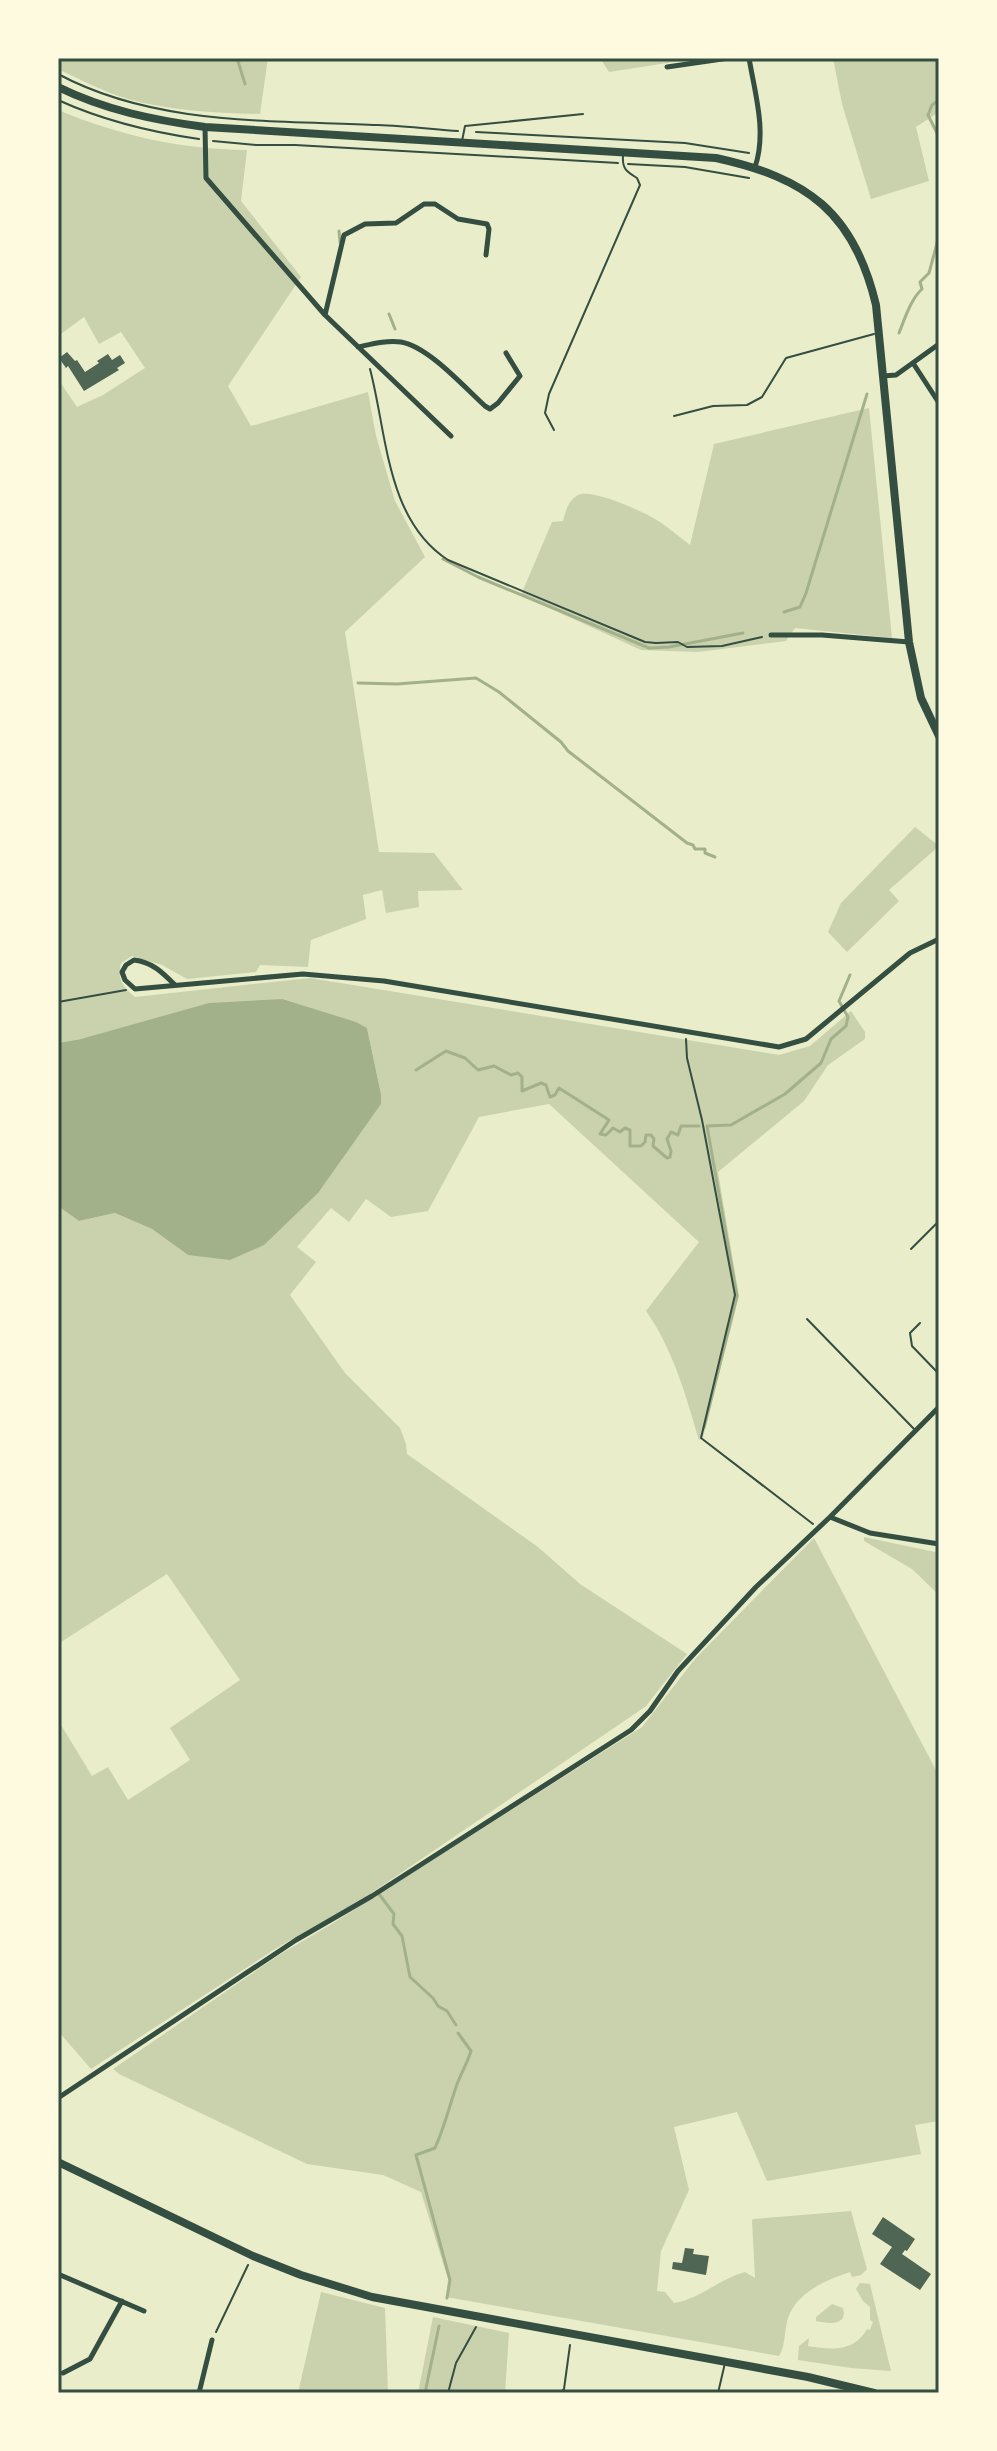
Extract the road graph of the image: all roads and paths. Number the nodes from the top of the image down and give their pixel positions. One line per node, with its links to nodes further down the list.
1 (729, 58): 3 (street)
2 (749, 58): 12 (street)
3 (667, 67)
4 (58, 74): 8 (path)
5 (58, 87): 7 (main road)
6 (583, 114): 8 (lane)
7 (205, 127): 9 (main road); 17 (street)
8 (463, 131): 9 (lane); 12 (path)
9 (462, 143): 11 (main road)
10 (316, 147): 13 (path)
11 (623, 151): 13 (lane); 14 (main road)
12 (759, 155): 14 (street)
13 (622, 163): 15 (path); 27 (lane)
14 (755, 167): 18 (main road)
15 (749, 178)
16 (486, 255): 17 (street)
17 (325, 315): 20 (street)
18 (879, 333): 24 (main road); 26 (lane)
19 (939, 344): 23 (street)
20 (358, 347): 21 (street); 22 (street)
21 (506, 353)
22 (367, 356): 28 (street); 29 (path)
23 (913, 363): 24 (street); 25 (street)
24 (883, 376): 30 (main road)
25 (939, 403)
26 (674, 416)
27 (554, 430)
28 (451, 436)
29 (771, 635): 30 (street)
30 (909, 642): 31 (main road)
31 (939, 736)
32 (938, 941): 36 (street)
33 (175, 985): 34 (street); 34 (street); 36 (street)
34 (135, 989): 35 (path)
35 (58, 1002)
36 (687, 1030): 47 (path)
37 (939, 1221): 38 (lane)
38 (933, 1226): 39 (lane); 40 (lane)
39 (939, 1232)
40 (911, 1249)
41 (807, 1319): 45 (lane)
42 (920, 1323): 43 (lane)
43 (939, 1374)
44 (939, 1407): 45 (street)
45 (916, 1430): 46 (street)
46 (830, 1517): 47 (street); 48 (street)
47 (817, 1528): 49 (street)
48 (939, 1544)
49 (58, 2098)
50 (58, 2162): 51 (main road)
51 (253, 2256): 55 (main road); 56 (path)
52 (58, 2274): 53 (street)
53 (122, 2301): 54 (street); 59 (street)
54 (144, 2311)
55 (479, 2318): 58 (main road); 62 (path)
56 (212, 2340): 61 (street)
57 (570, 2345): 63 (path)
58 (725, 2362): 60 (main road); 64 (lane)
59 (63, 2373)
60 (840, 2384): 65 (main road); 66 (main road)
61 (199, 2393)
62 (448, 2393)
63 (560, 2393)
64 (718, 2393)
65 (851, 2393)
66 (874, 2393)

